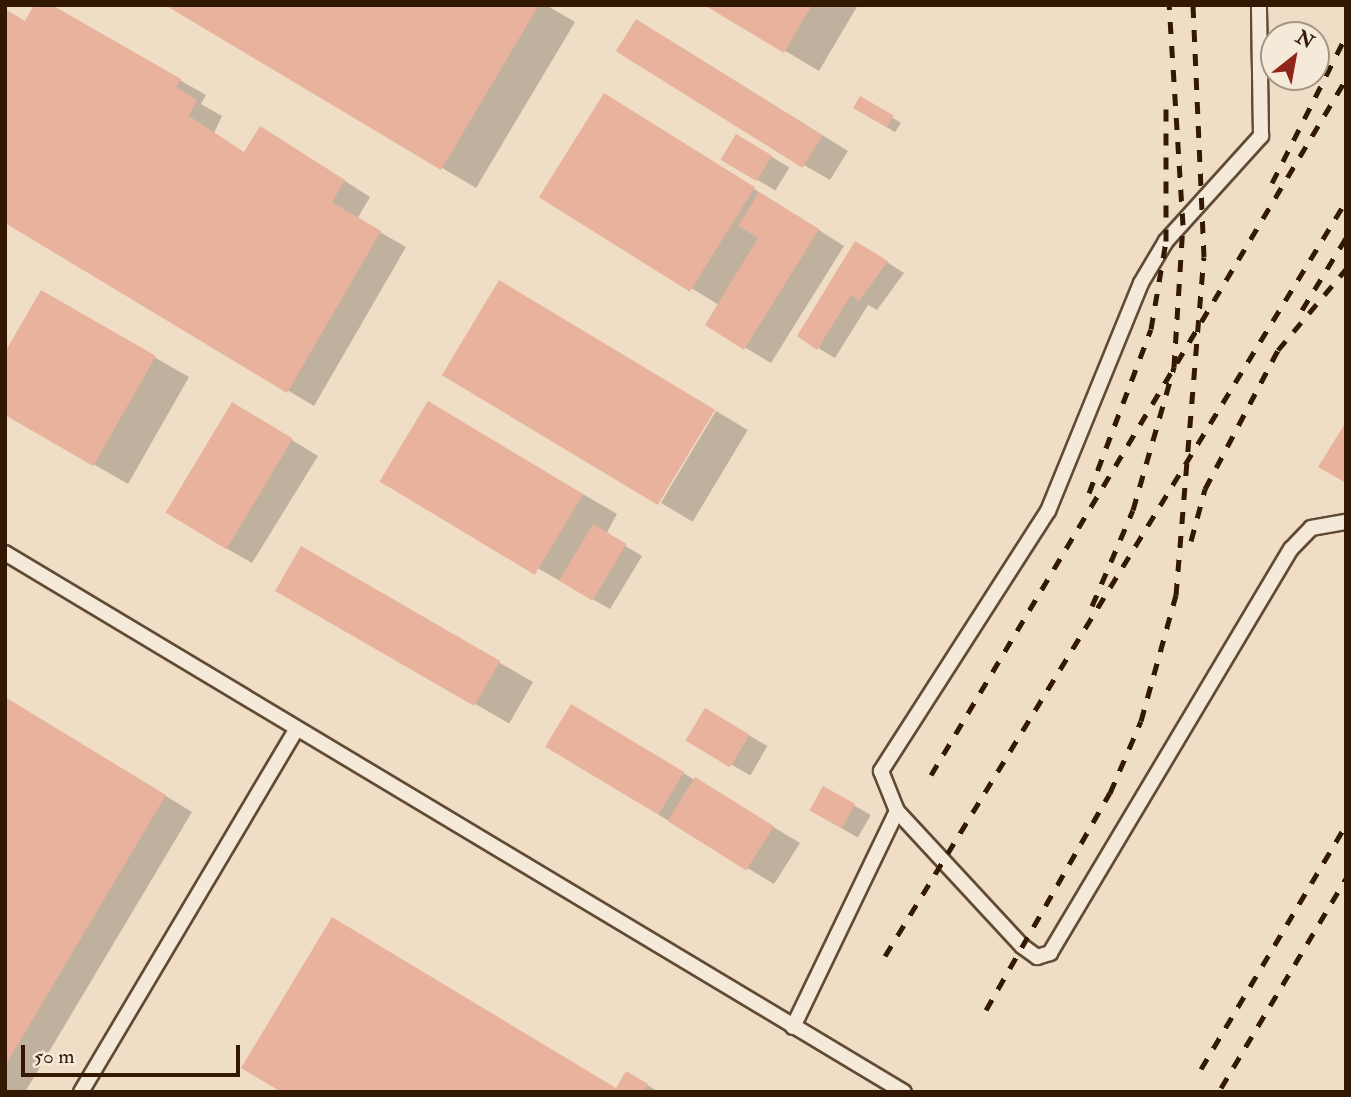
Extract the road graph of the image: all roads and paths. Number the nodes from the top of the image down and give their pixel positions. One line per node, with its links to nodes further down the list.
1 (1259, 5): 5 (lane)
2 (1346, 522): 5 (lane)
3 (5, 553): 4 (lane)
4 (296, 730): 6 (lane); 7 (lane)
5 (897, 811): 6 (lane)
6 (793, 1027): 8 (lane)
7 (81, 1092)
8 (904, 1092)

